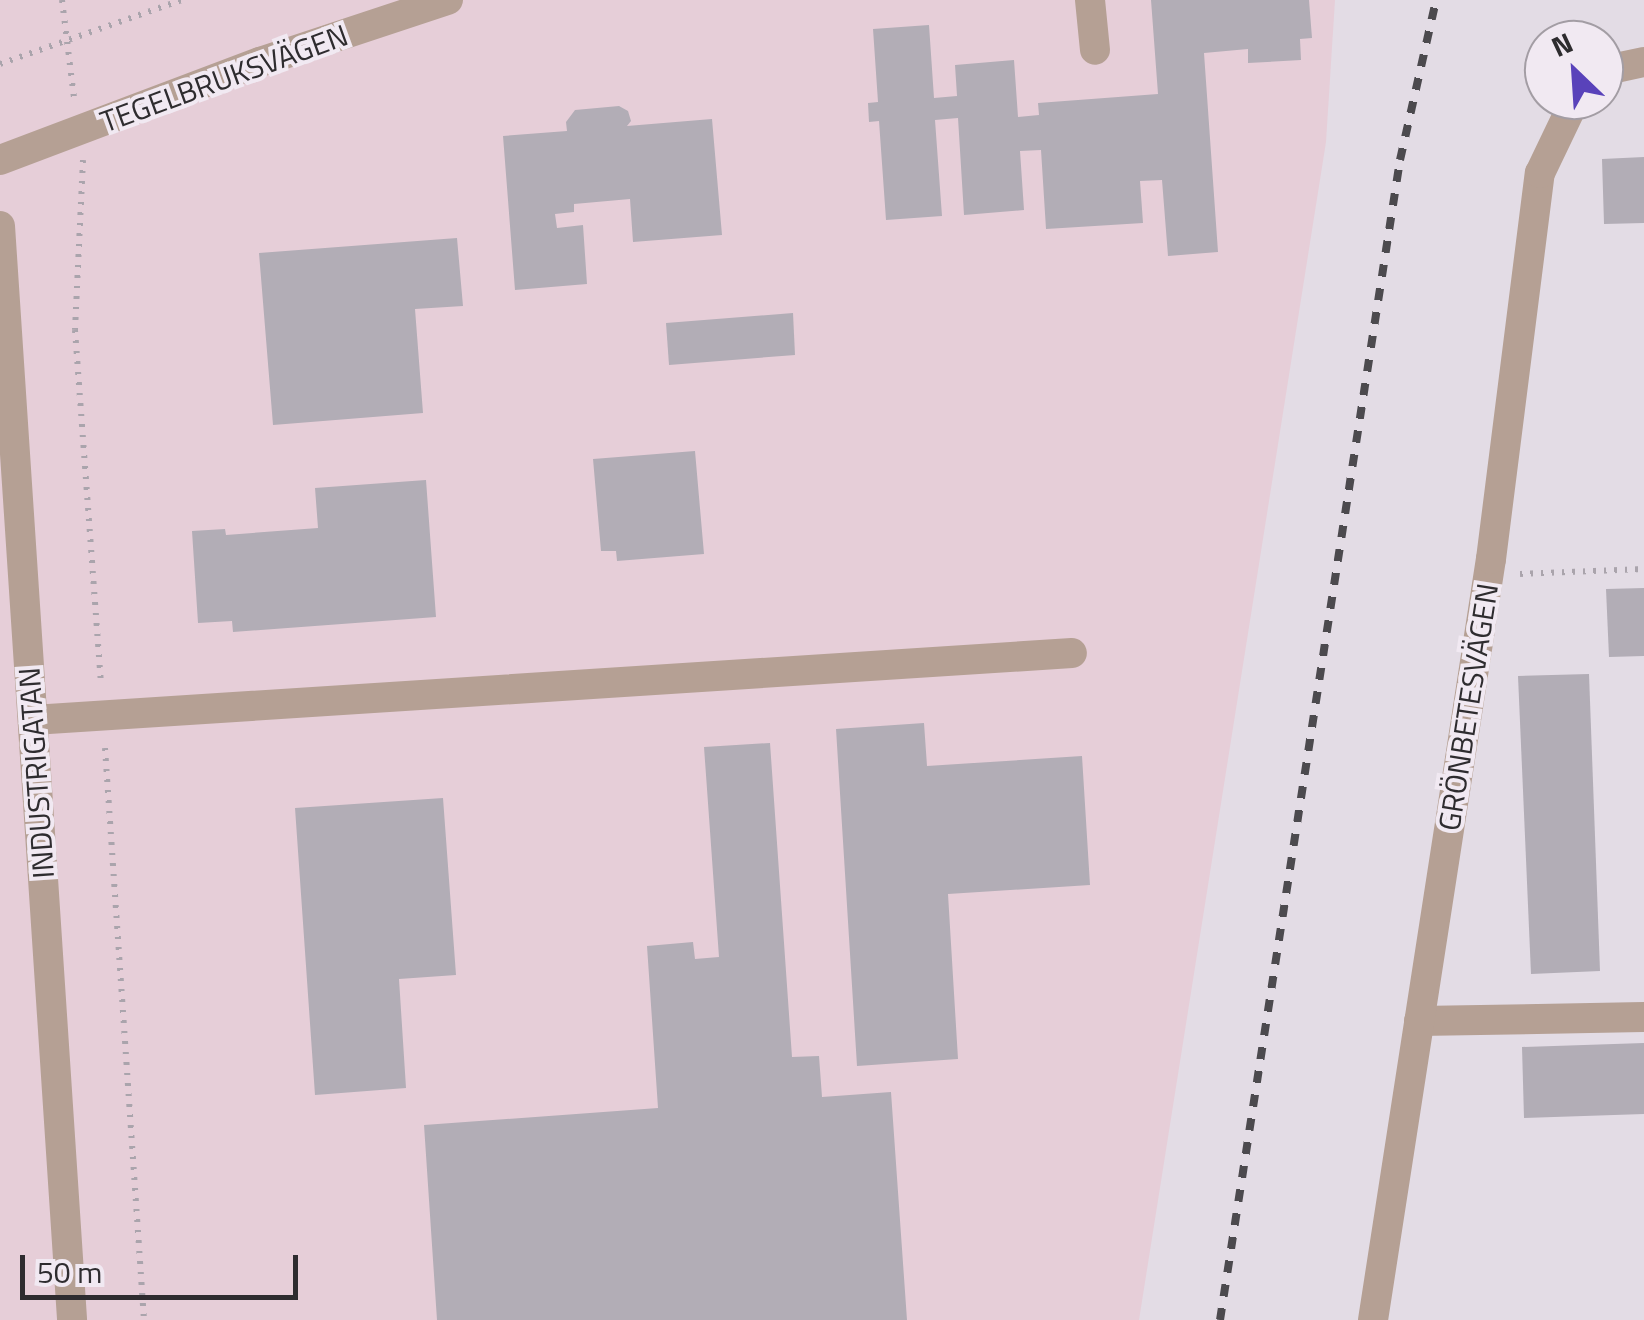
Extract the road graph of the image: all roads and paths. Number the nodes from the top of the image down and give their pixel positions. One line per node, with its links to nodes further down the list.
1 (62, 0): 5 (path)
2 (182, 0): 5 (path)
3 (448, 0): 9 (street, TEGELBRUKSVÄGEN)
4 (1090, 0): 6 (street)
5 (65, 41): 7 (path); 9 (path)
6 (1096, 50)
7 (0, 64)
8 (1566, 120): 13 (street, GRÖNBETESVÄGEN)
9 (79, 130): 10 (street, TEGELBRUKSVÄGEN); 15 (path)
10 (0, 160)
11 (0, 226): 16 (street, INDUSTRIGATAN)
12 (1644, 569): 13 (path)
13 (1488, 576): 18 (street, GRÖNBETESVÄGEN)
14 (1072, 653): 15 (street)
15 (103, 715): 16 (street); 20 (path)
16 (33, 720): 19 (street, INDUSTRIGATAN)
17 (1644, 1017): 18 (street)
18 (1419, 1022): 21 (street, GRÖNBETESVÄGEN)
19 (72, 1320)
20 (144, 1320)
21 (1372, 1320)

